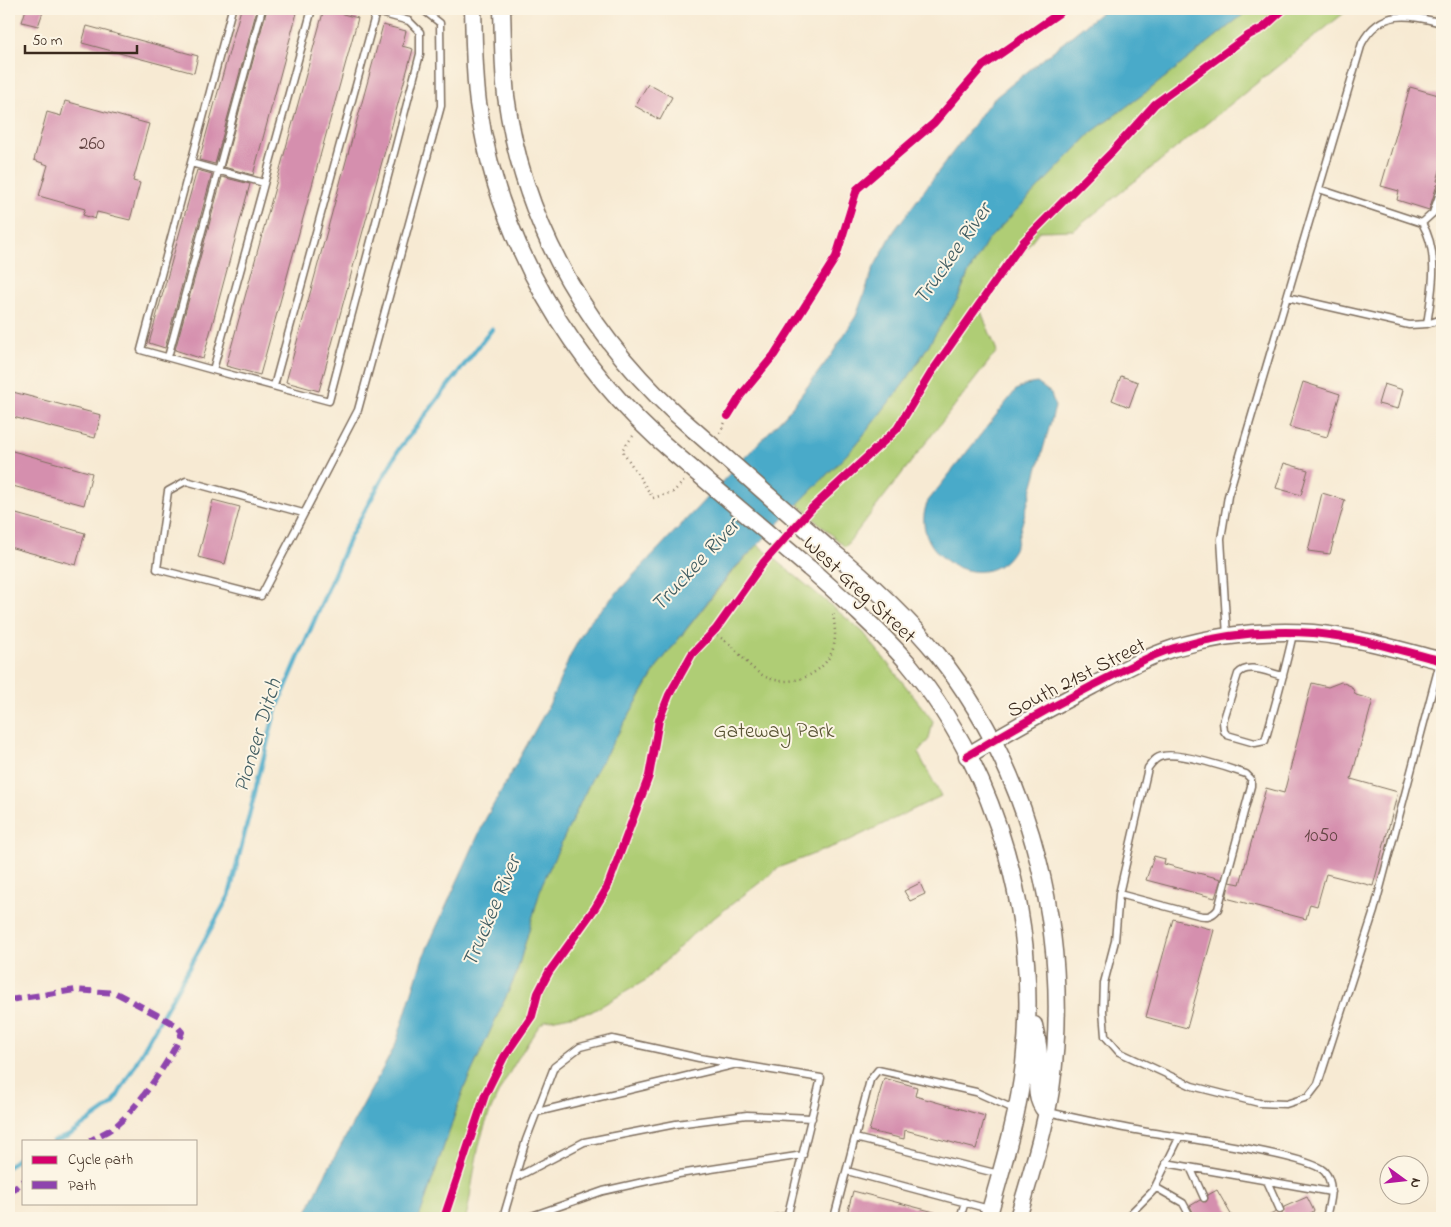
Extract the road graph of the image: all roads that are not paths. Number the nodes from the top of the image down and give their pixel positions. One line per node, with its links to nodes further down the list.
1 (232, 9): 10 (lane)
2 (262, 9): 11 (lane)
3 (312, 9): 12 (lane)
4 (366, 9): 8 (lane)
5 (422, 9): 22 (lane)
6 (473, 9): 28 (main road, West Greg Street, bridge)
7 (502, 9): 27 (main road, West Greg Street, bridge)
8 (376, 12): 21 (lane); 21 (lane)
9 (1442, 23): 14 (lane)
10 (191, 163): 11 (lane); 19 (lane)
11 (218, 170): 12 (lane); 19 (lane)
12 (264, 183): 20 (lane)
13 (1442, 187): 15 (lane)
14 (1319, 189): 15 (lane); 16 (lane)
15 (1422, 223): 18 (lane)
16 (1287, 297): 18 (lane); 24 (lane)
17 (1442, 319): 18 (lane)
18 (1427, 324)
19 (168, 358): 20 (lane)
20 (213, 370): 21 (lane)
21 (274, 386)
22 (303, 513): 22 (lane)
23 (1293, 633): 24 (main road, South 21st Street); 25 (main road, South 21st Street); 26 (lane)
24 (1228, 638): 27 (main road, South 21st Street)
25 (1441, 661): 29 (lane)
26 (1283, 676): 26 (lane)
27 (992, 741): 28 (main road, South 21st Street); 34 (main road, West Greg Street)
28 (967, 756): 30 (main road, West Greg Street)
29 (1119, 894): 29 (lane)
30 (1028, 994): 32 (main road, West Greg Street); 34 (main road)
31 (737, 1065): 33 (lane); 33 (lane); 35 (lane)
32 (1017, 1111): 36 (lane); 42 (main road, West Greg Street)
33 (537, 1112): 43 (lane)
34 (1046, 1112): 37 (lane); 57 (main road, West Greg Street)
35 (812, 1118): 38 (lane); 43 (lane)
36 (855, 1138): 41 (lane); 42 (lane)
37 (1179, 1138): 39 (lane); 46 (lane)
38 (803, 1156): 51 (lane); 53 (lane)
39 (1166, 1163): 40 (lane); 45 (lane)
40 (1190, 1167): 44 (lane); 47 (lane)
41 (847, 1171): 48 (lane); 55 (lane)
42 (1000, 1174): 50 (main road, West Greg Street)
43 (515, 1178): 52 (lane)
44 (1267, 1181): 46 (lane); 49 (lane)
45 (1155, 1187): 58 (lane); 59 (lane)
46 (1331, 1192): 60 (lane)
47 (1204, 1198)
48 (965, 1202): 50 (lane); 56 (lane)
49 (1280, 1210)
50 (989, 1214)
51 (787, 1217): 54 (lane)
52 (503, 1218)
53 (526, 1218)
54 (776, 1218)
55 (834, 1218)
56 (960, 1218)
57 (1018, 1218)
58 (1126, 1218)
59 (1191, 1218)
60 (1326, 1218)

